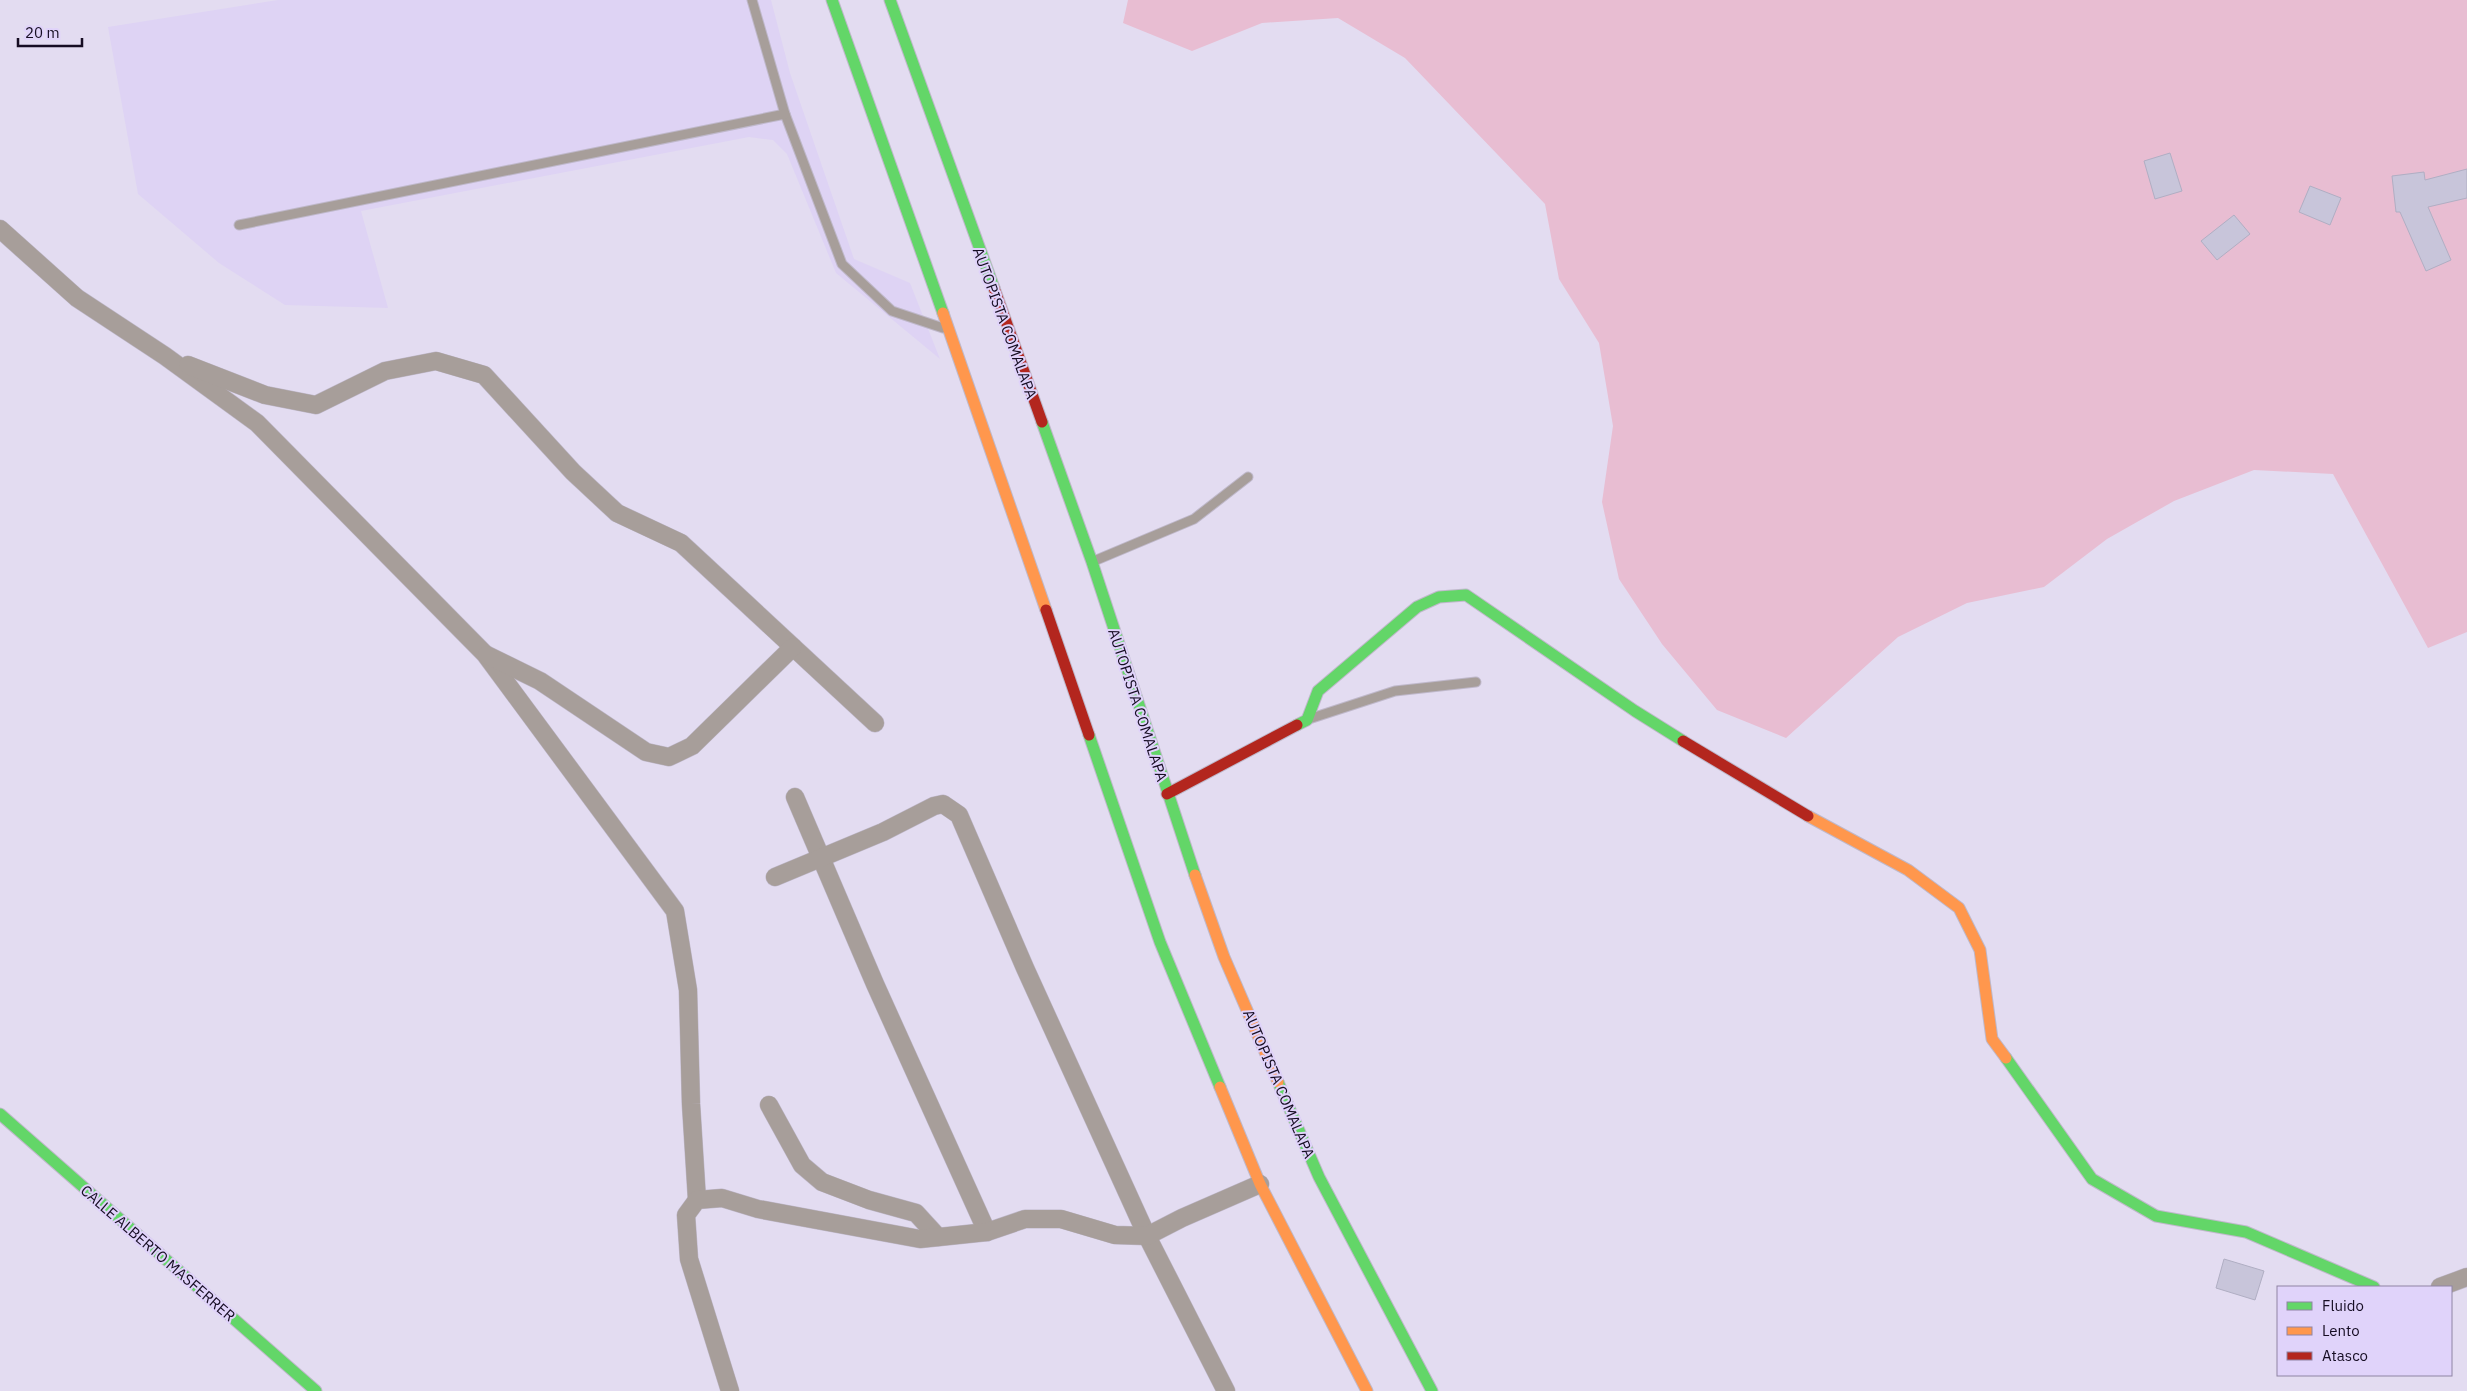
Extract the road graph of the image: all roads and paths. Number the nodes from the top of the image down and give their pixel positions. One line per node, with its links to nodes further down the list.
1 (752, 0): 4 (lane)
2 (832, 0): 7 (main road)
3 (890, 0): 10 (main road, AUTOPISTA COMALAPA)
4 (785, 114): 5 (lane); 7 (lane)
5 (239, 225)
6 (0, 229): 8 (street)
7 (950, 331): 22 (main road)
8 (165, 356): 11 (street); 12 (street)
9 (1248, 477): 10 (lane)
10 (1092, 562): 16 (main road, AUTOPISTA COMALAPA)
11 (793, 647): 12 (street); 15 (street)
12 (485, 654): 23 (street)
13 (1476, 682): 14 (lane)
14 (1307, 720): 16 (main road); 28 (main road)
15 (874, 724)
16 (1167, 794): 34 (main road, AUTOPISTA COMALAPA)
17 (795, 797): 18 (street)
18 (820, 858): 19 (street); 24 (street); 25 (street)
19 (775, 877)
20 (770, 1105): 26 (street)
21 (0, 1114): 30 (main road, CALLE ALBERTO MASFERRER)
22 (1260, 1184): 25 (street); 33 (main road)
23 (698, 1200): 26 (street); 31 (street)
24 (987, 1232): 25 (street); 26 (street)
25 (1148, 1236): 32 (street)
26 (938, 1237)
27 (2467, 1277): 29 (street)
28 (2372, 1286)
29 (2443, 1286)
30 (316, 1391)
31 (730, 1391)
32 (1226, 1391)
33 (1367, 1391)
34 (1432, 1391)

